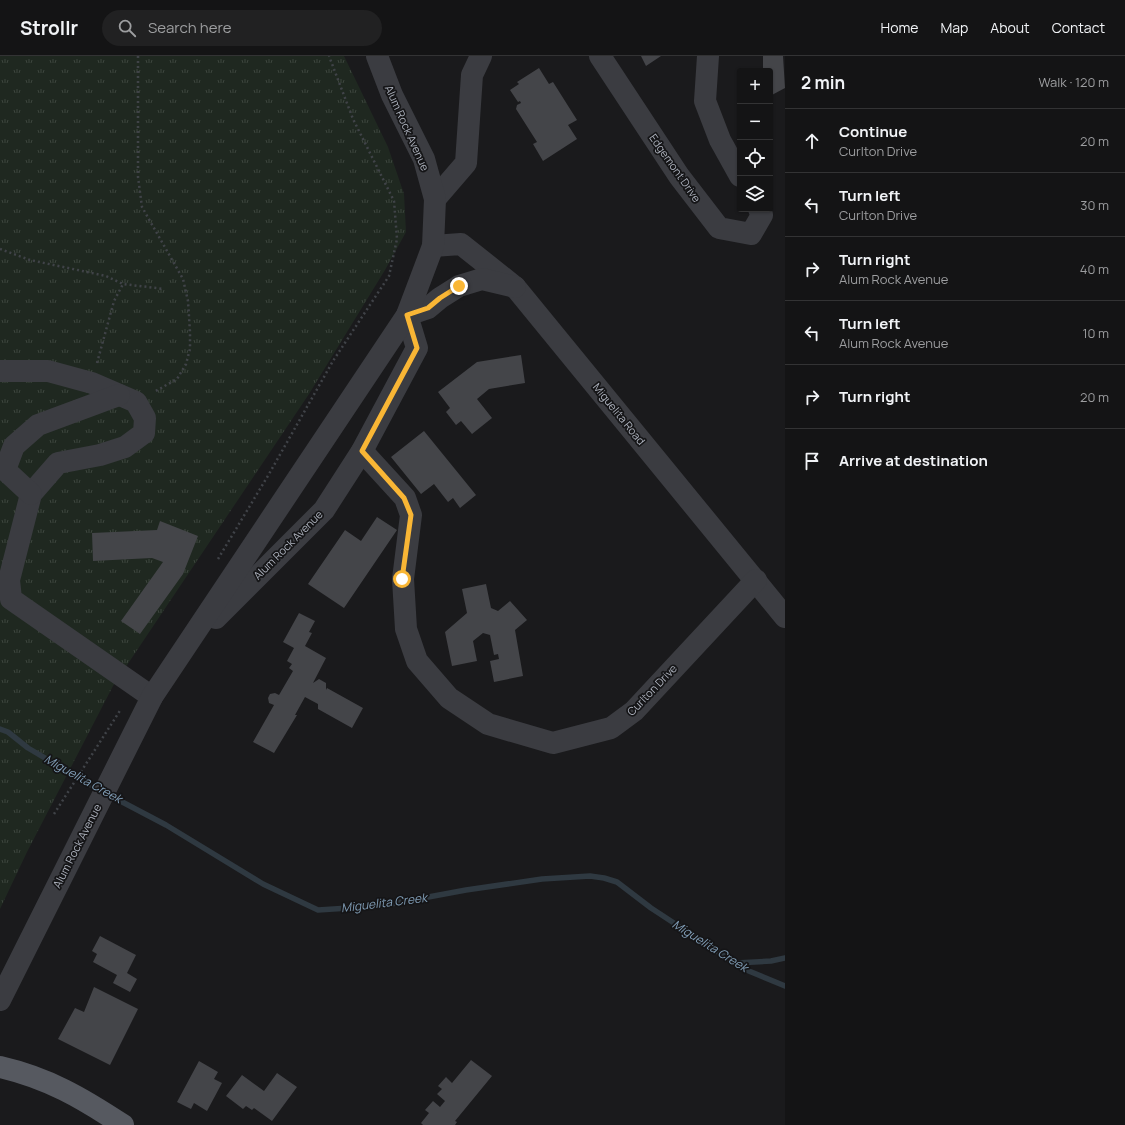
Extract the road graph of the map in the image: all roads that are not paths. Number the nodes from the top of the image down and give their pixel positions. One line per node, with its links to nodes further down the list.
1 (377, 56): 6 (street, Alum Rock Avenue)
2 (481, 56): 6 (street)
3 (600, 56): 7 (street, Edgemont Drive)
4 (708, 56): 5 (street)
5 (737, 171)
6 (435, 199): 8 (street, Alum Rock Avenue)
7 (760, 212)
8 (433, 246): 9 (street, Miguelita Road); 10 (street, Alum Rock Avenue)
9 (515, 287): 10 (street); 15 (street, Miguelita Road)
10 (407, 315): 13 (street, Alum Rock Avenue); 17 (street, Alum Rock Avenue)
11 (0, 371): 12 (street)
12 (127, 398): 14 (street); 14 (street)
13 (362, 451): 15 (street, Curlton Drive); 17 (street, Alum Rock Avenue)
14 (31, 494): 18 (street)
15 (756, 580): 16 (street, Miguelita Road)
16 (785, 617)
17 (181, 652): 18 (street, Alum Rock Avenue)
18 (144, 692): 19 (street, Alum Rock Avenue)
19 (0, 1000)
20 (0, 1067): 21 (main road)
21 (123, 1125)

